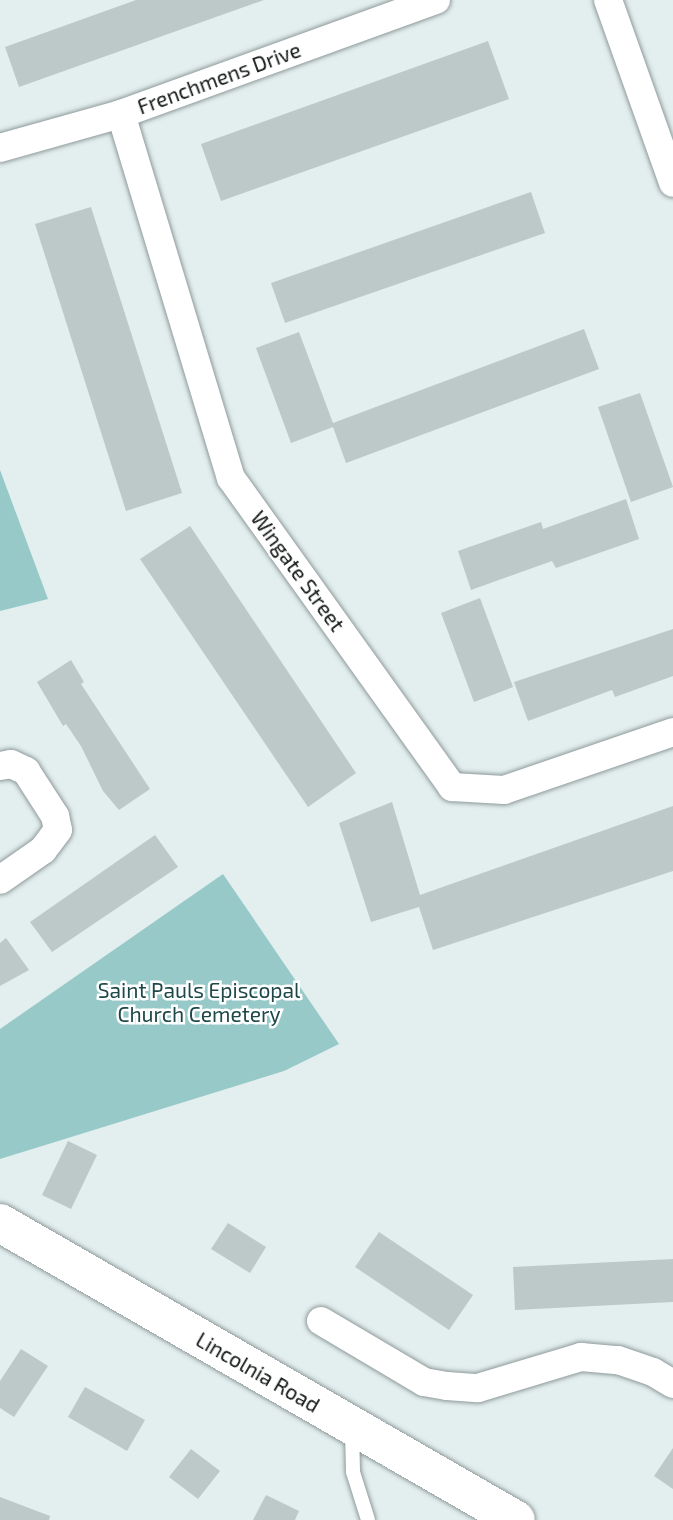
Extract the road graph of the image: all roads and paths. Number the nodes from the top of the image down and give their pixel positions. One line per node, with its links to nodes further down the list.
1 (436, 0): 3 (street, Frenchmens Drive)
2 (608, 0): 5 (street)
3 (121, 114): 4 (street, Frenchmens Drive); 6 (street, Wingate Street)
4 (0, 148)
5 (673, 183)
6 (673, 732)
7 (0, 766): 8 (street)
8 (0, 880)
9 (0, 1223): 12 (main road, Lincolnia Road)
10 (321, 1321): 11 (street)
11 (673, 1384)
12 (352, 1426): 13 (lane); 14 (main road, Lincolnia Road)
13 (368, 1520)
14 (516, 1520)

